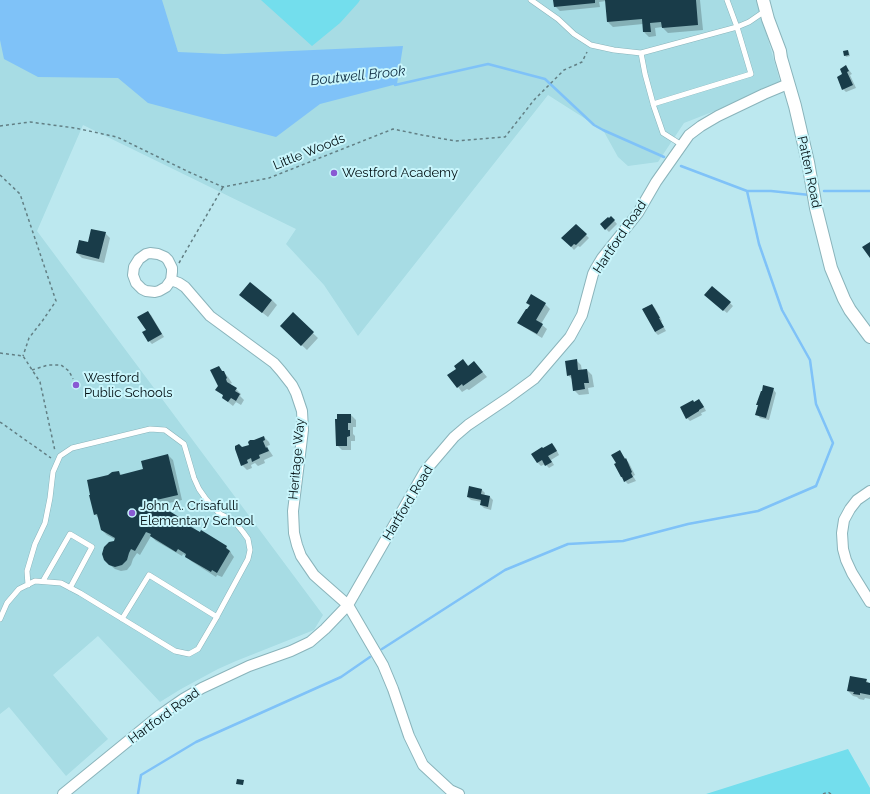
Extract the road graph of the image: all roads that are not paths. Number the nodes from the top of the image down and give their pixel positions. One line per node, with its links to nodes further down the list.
1 (531, 0): 5 (lane)
2 (727, 0): 4 (lane)
3 (764, 5): 4 (lane); 6 (street, Patten Road)
4 (737, 27): 5 (lane); 7 (lane)
5 (641, 53): 7 (lane)
6 (788, 84): 8 (street, Hartford Road); 10 (street, Patten Road)
7 (653, 104): 8 (lane)
8 (682, 145): 16 (street, Hartford Road)
9 (172, 278): 16 (street, Heritage Way)
10 (870, 336)
11 (870, 490): 15 (street)
12 (43, 581): 13 (lane); 14 (lane); 14 (lane)
13 (28, 585): 17 (lane); 18 (lane)
14 (70, 588): 19 (lane)
15 (870, 602)
16 (348, 605): 20 (street, Hartford Road); 21 (street, Heritage Way)
17 (217, 617): 19 (lane); 19 (lane)
18 (0, 619)
19 (122, 619)
20 (63, 794)
21 (459, 794)

